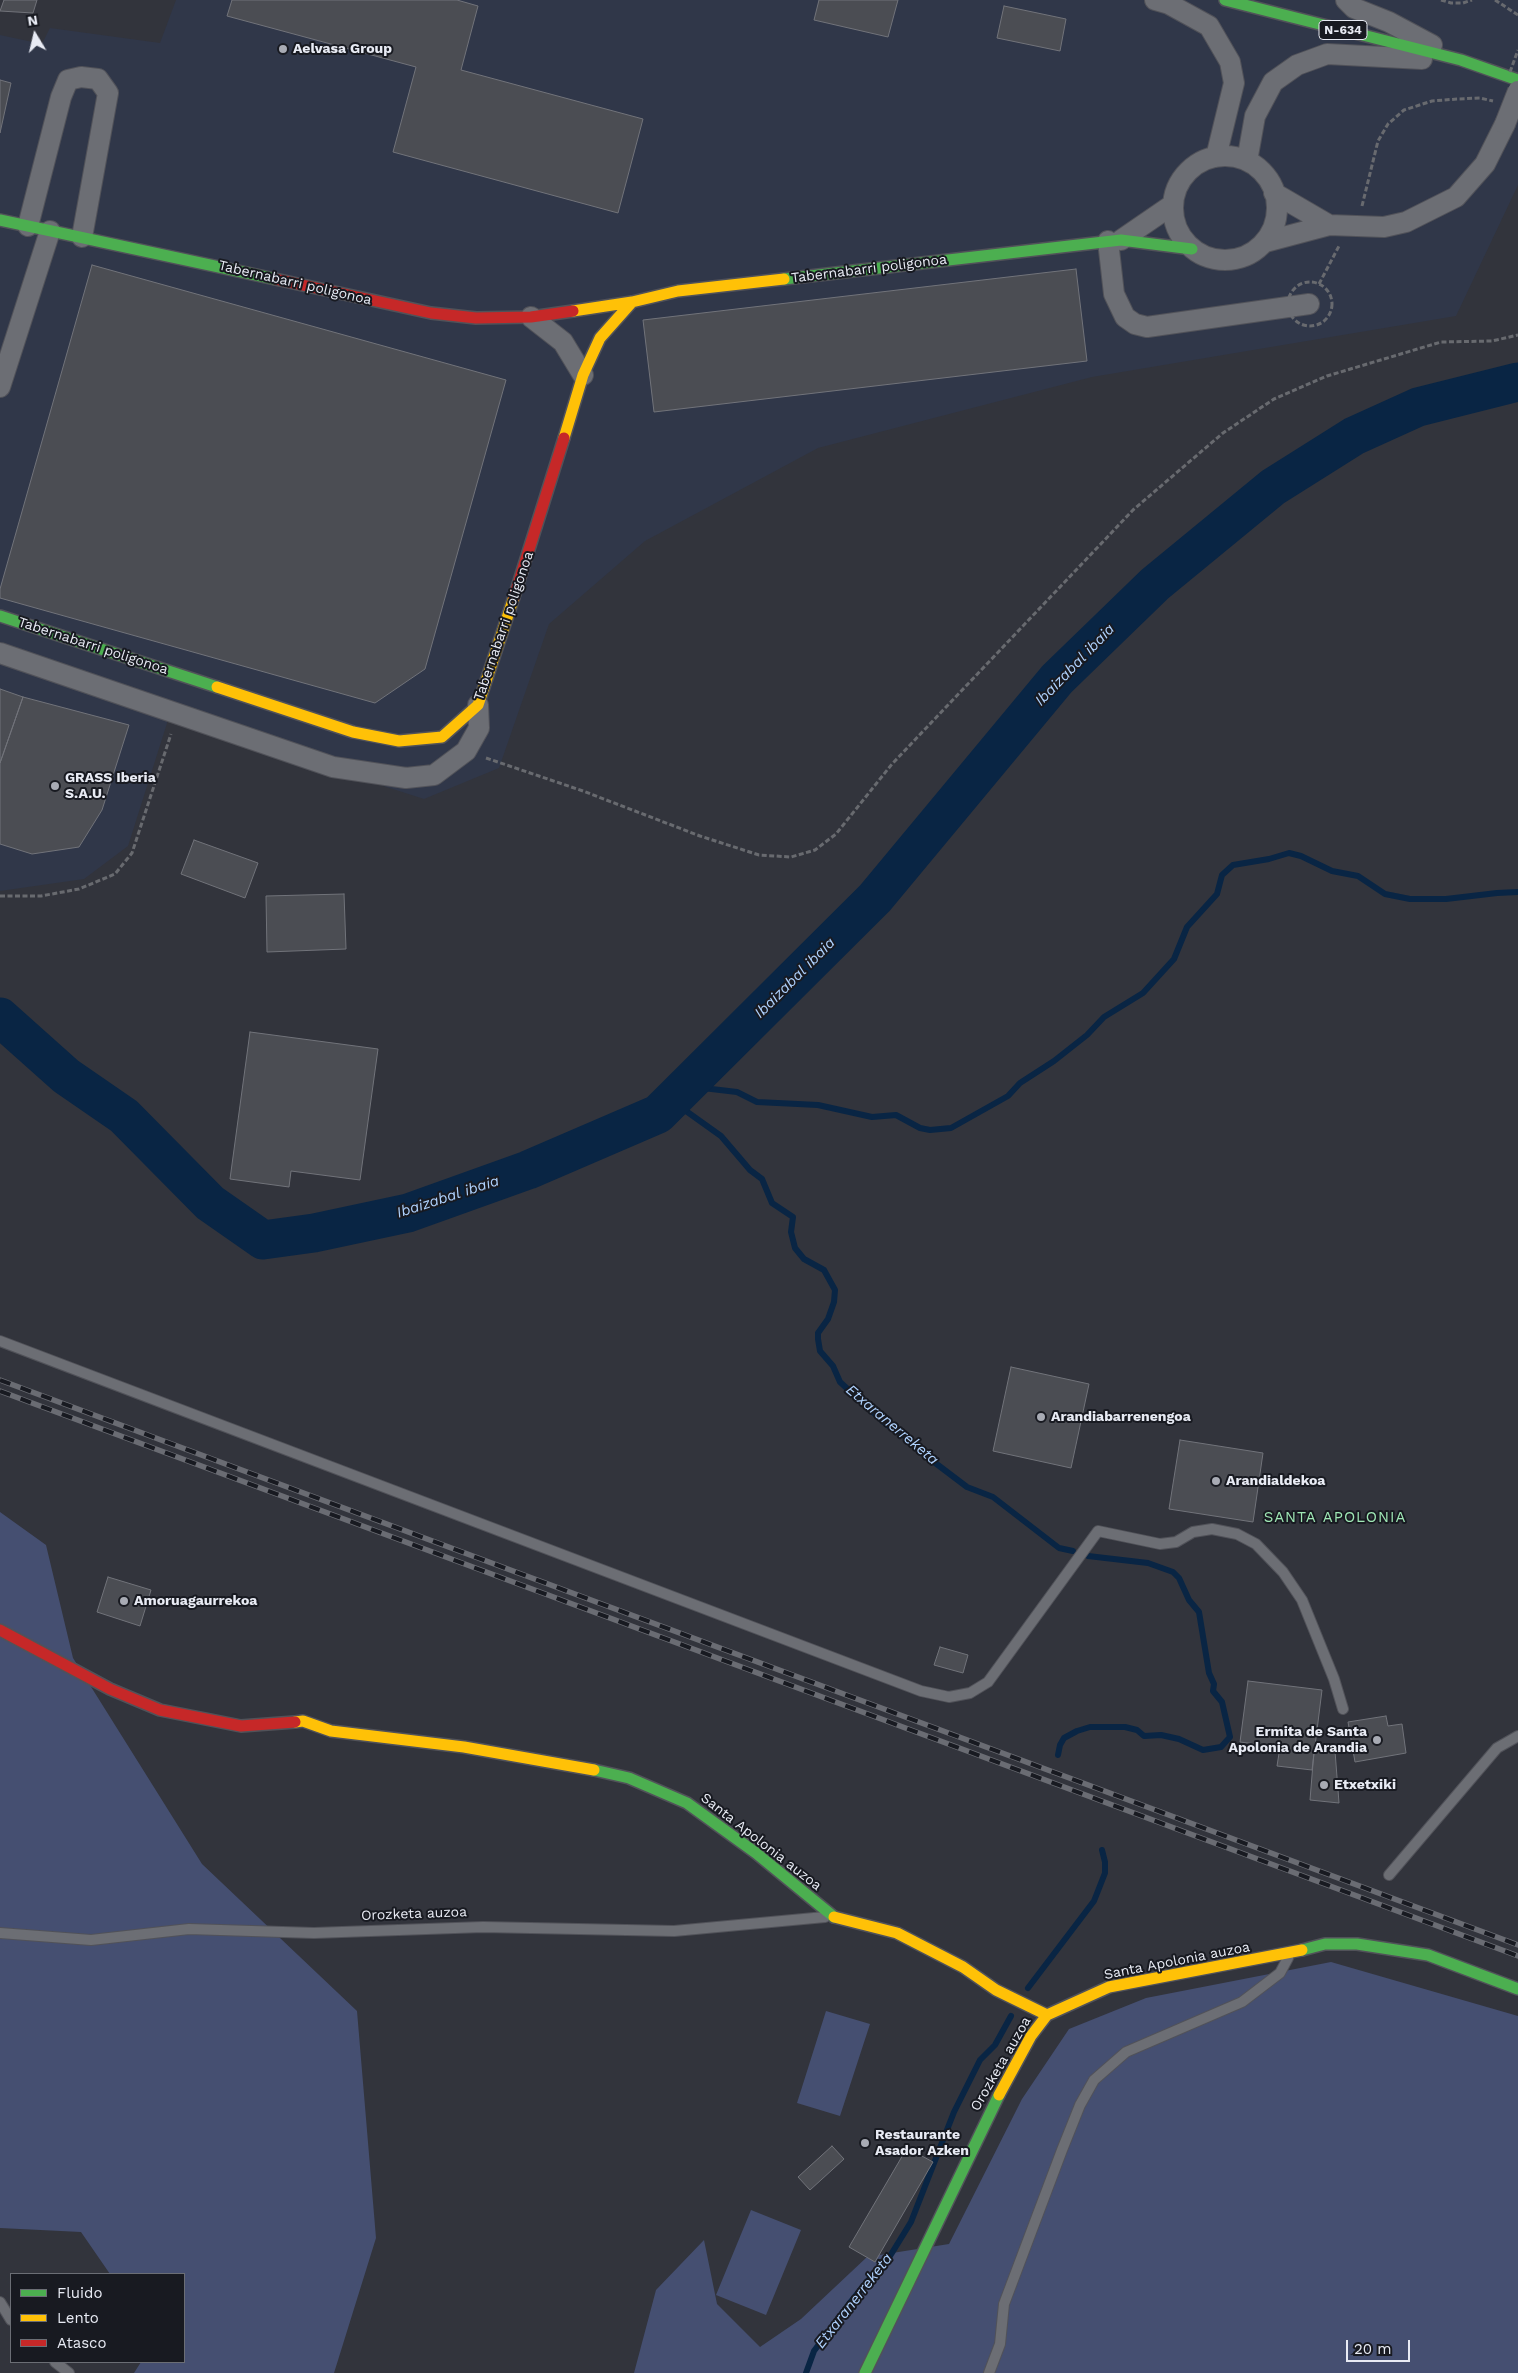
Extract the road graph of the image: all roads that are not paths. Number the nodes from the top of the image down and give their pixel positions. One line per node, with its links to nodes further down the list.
1 (1154, 0): 7 (street)
2 (1225, 0): 4 (main road, N-634)
3 (1346, 0): 4 (street)
4 (1461, 60): 5 (main road, N-634); 8 (street)
5 (1518, 80)
6 (1518, 91): 12 (street, bridge)
7 (1216, 157): 8 (street); 10 (street)
8 (1247, 161): 9 (street)
9 (1274, 193): 12 (street); 17 (street)
10 (1172, 205): 16 (street); 18 (street)
11 (0, 220): 13 (main road, Tabernabarri poligonoa)
12 (1329, 225): 17 (street)
13 (28, 226): 14 (main road, Tabernabarri poligonoa); 15 (street)
14 (50, 231): 15 (main road, Tabernabarri poligonoa); 23 (street)
15 (82, 237): 21 (main road, Tabernabarri poligonoa)
16 (1114, 240): 18 (main road, Tabernabarri poligonoa); 19 (main road, Tabernabarri poligonoa); 20 (street)
17 (1265, 242): 18 (street)
18 (1192, 249)
19 (632, 302): 21 (main road, Tabernabarri poligonoa); 22 (main road, Tabernabarri poligonoa)
20 (1309, 304)
21 (531, 316): 22 (street)
22 (583, 375): 26 (main road, Tabernabarri poligonoa)
23 (0, 387)
24 (0, 616): 26 (main road, Tabernabarri poligonoa)
25 (0, 653): 26 (street)
26 (478, 705)
27 (0, 1341): 29 (lane)
28 (0, 1630): 32 (main road, Santa Apolonia auzoa)
29 (1343, 1709)
30 (1518, 1736): 31 (lane)
31 (1389, 1875)
32 (830, 1916): 33 (lane, Orozketa auzoa); 36 (main road, Santa Apolonia auzoa)
33 (0, 1933)
34 (1290, 1954): 35 (main road, Santa Apolonia auzoa); 36 (main road, Santa Apolonia auzoa); 42 (lane)
35 (1518, 1989)
36 (1047, 2015): 41 (main road, Orozketa auzoa)
37 (0, 2302): 38 (lane)
38 (10, 2318)
39 (57, 2363): 40 (lane)
40 (68, 2373)
41 (866, 2373)
42 (989, 2373)

